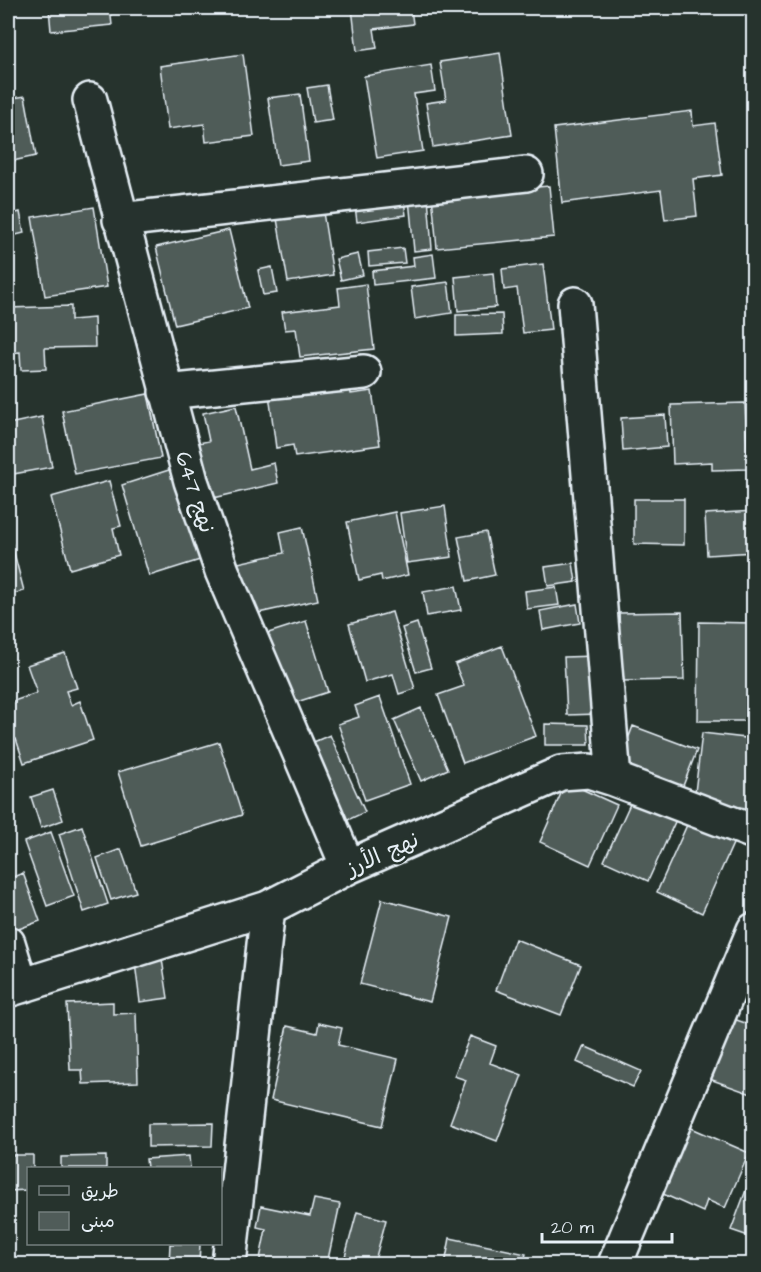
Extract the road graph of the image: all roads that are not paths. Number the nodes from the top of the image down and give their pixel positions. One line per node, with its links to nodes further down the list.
1 (90, 100): 3 (street, نهج 647)
2 (526, 174): 3 (street)
3 (120, 219): 6 (street, نهج 647)
4 (575, 304): 7 (street)
5 (364, 372): 6 (street)
6 (166, 392): 9 (street, نهج 647)
7 (614, 778): 8 (street, نهج الأرز); 9 (street, نهج الأرز)
8 (753, 832)
9 (348, 867): 10 (street, نهج الأرز)
10 (268, 908): 13 (street, نهج الأرز); 14 (street)
11 (753, 930): 15 (street)
12 (8, 943): 13 (street)
13 (14, 988)
14 (229, 1264)
15 (615, 1264)

